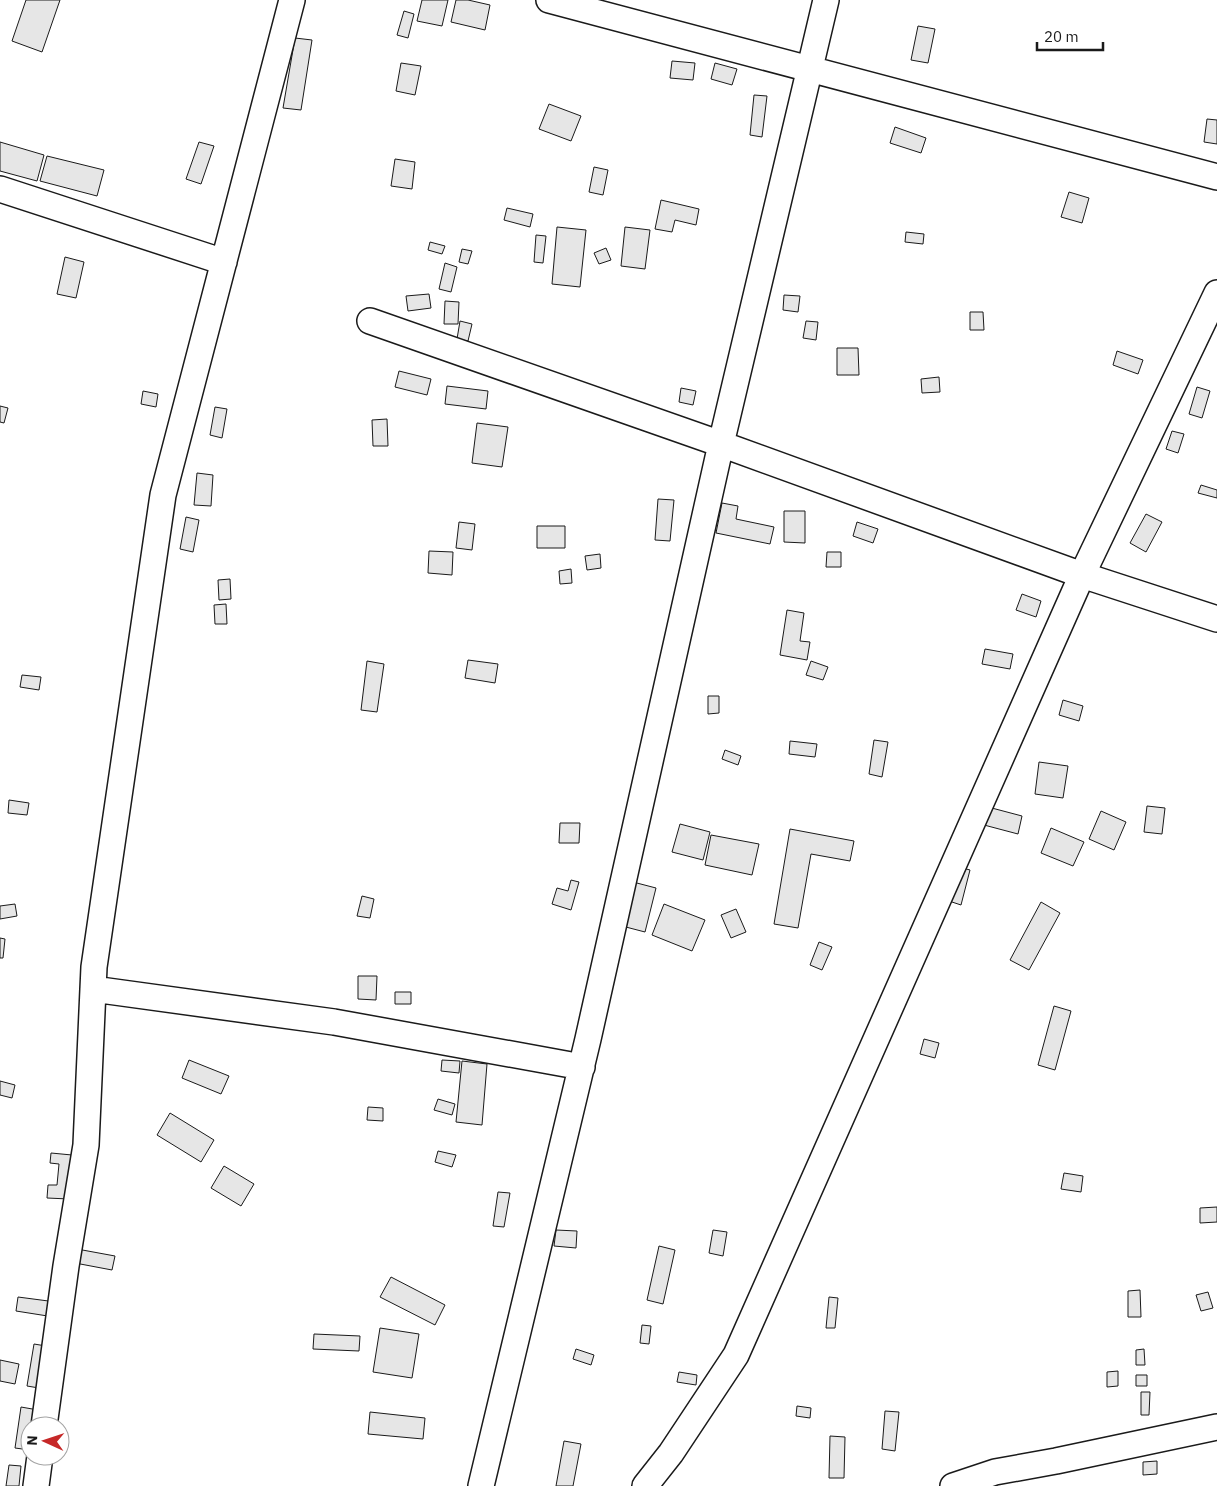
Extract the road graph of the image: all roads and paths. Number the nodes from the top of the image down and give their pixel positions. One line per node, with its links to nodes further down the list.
1 (292, 0): 7 (street)
2 (549, 0): 4 (street)
3 (826, 0): 4 (street)
4 (810, 69): 5 (street); 10 (street)
5 (1217, 177)
6 (0, 189): 7 (street)
7 (224, 262): 13 (street)
8 (1217, 293): 11 (street)
9 (370, 321): 10 (street)
10 (721, 444): 11 (street); 14 (street)
11 (1082, 575): 12 (street); 20 (street)
12 (1217, 620)
13 (93, 988): 14 (street); 15 (street)
14 (582, 1067): 19 (street)
15 (45, 1416)
16 (1217, 1427): 21 (street)
17 (39, 1466): 18 (street)
18 (36, 1486)
19 (481, 1486)
20 (645, 1486)
21 (953, 1486)

